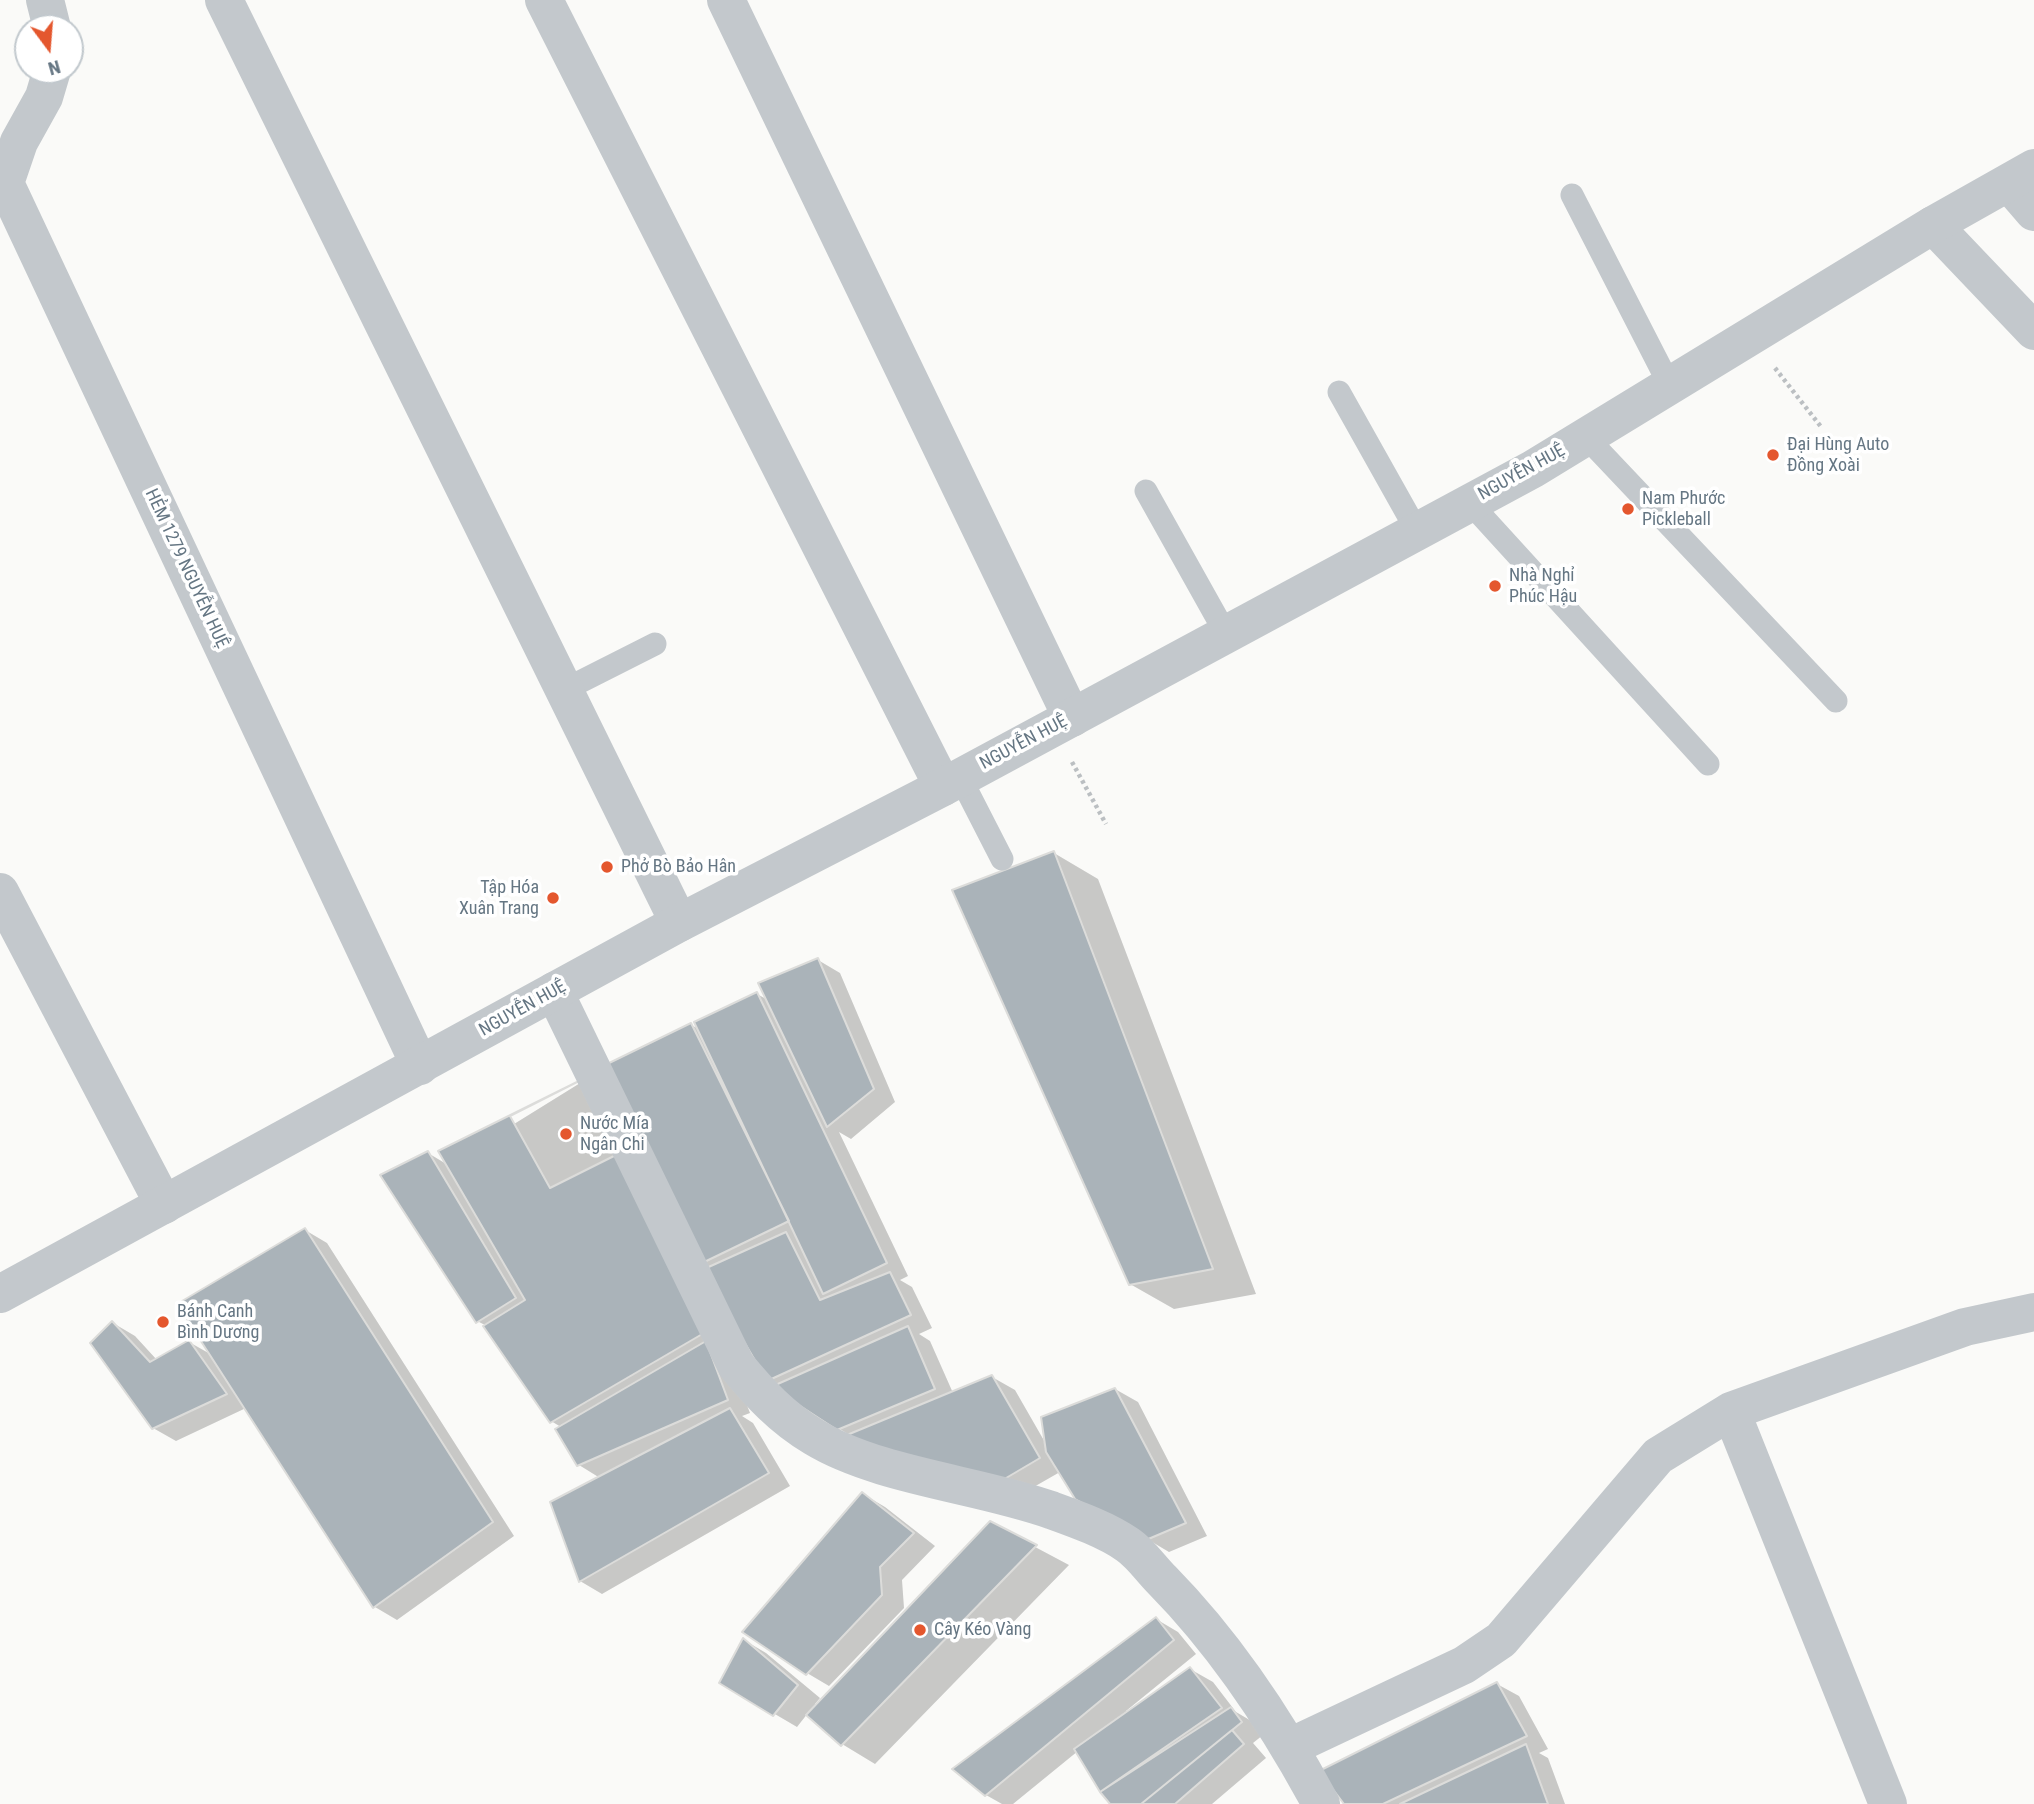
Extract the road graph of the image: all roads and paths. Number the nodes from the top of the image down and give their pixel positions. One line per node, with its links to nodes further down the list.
1 (224, 0): 20 (street)
2 (544, 0): 24 (street)
3 (726, 0): 22 (street)
4 (48, 84): 30 (street, HẺM 1279 NGUYỄN HUỆ)
5 (2021, 175): 7 (street); 8 (street, NGUYỄN HUỆ)
6 (1572, 195): 11 (lane)
7 (2034, 212)
8 (1933, 225): 9 (street); 10 (street, NGUYỄN HUỆ)
9 (2034, 331)
10 (1750, 337): 11 (street, NGUYỄN HUỆ); 13 (path)
11 (1670, 386): 14 (street, NGUYỄN HUỆ)
12 (1339, 392): 17 (lane)
13 (1822, 428)
14 (1586, 437): 16 (street, NGUYỄN HUỆ); 21 (lane)
15 (1146, 491): 18 (lane)
16 (1470, 503): 17 (street, NGUYỄN HUỆ); 23 (lane)
17 (1417, 531): 18 (street, NGUYỄN HUỆ)
18 (1226, 634): 22 (street, NGUYỄN HUỆ)
19 (655, 644): 20 (lane)
20 (564, 690): 28 (street)
21 (1836, 701)
22 (1063, 722): 24 (street, NGUYỄN HUỆ); 25 (path)
23 (1708, 764)
24 (952, 782): 26 (lane); 28 (street, NGUYỄN HUỆ)
25 (1106, 824)
26 (1002, 859)
27 (0, 892): 31 (street)
28 (679, 923): 29 (street, NGUYỄN HUỆ)
29 (554, 991): 30 (street, NGUYỄN HUỆ); 35 (street)
30 (421, 1066): 31 (street, NGUYỄN HUỆ)
31 (164, 1205): 32 (street, NGUYỄN HUỆ)
32 (0, 1294)
33 (2034, 1312): 34 (street)
34 (1731, 1411): 35 (street); 37 (street)
35 (1290, 1747): 36 (street)
36 (1321, 1804)
37 (1888, 1804)

